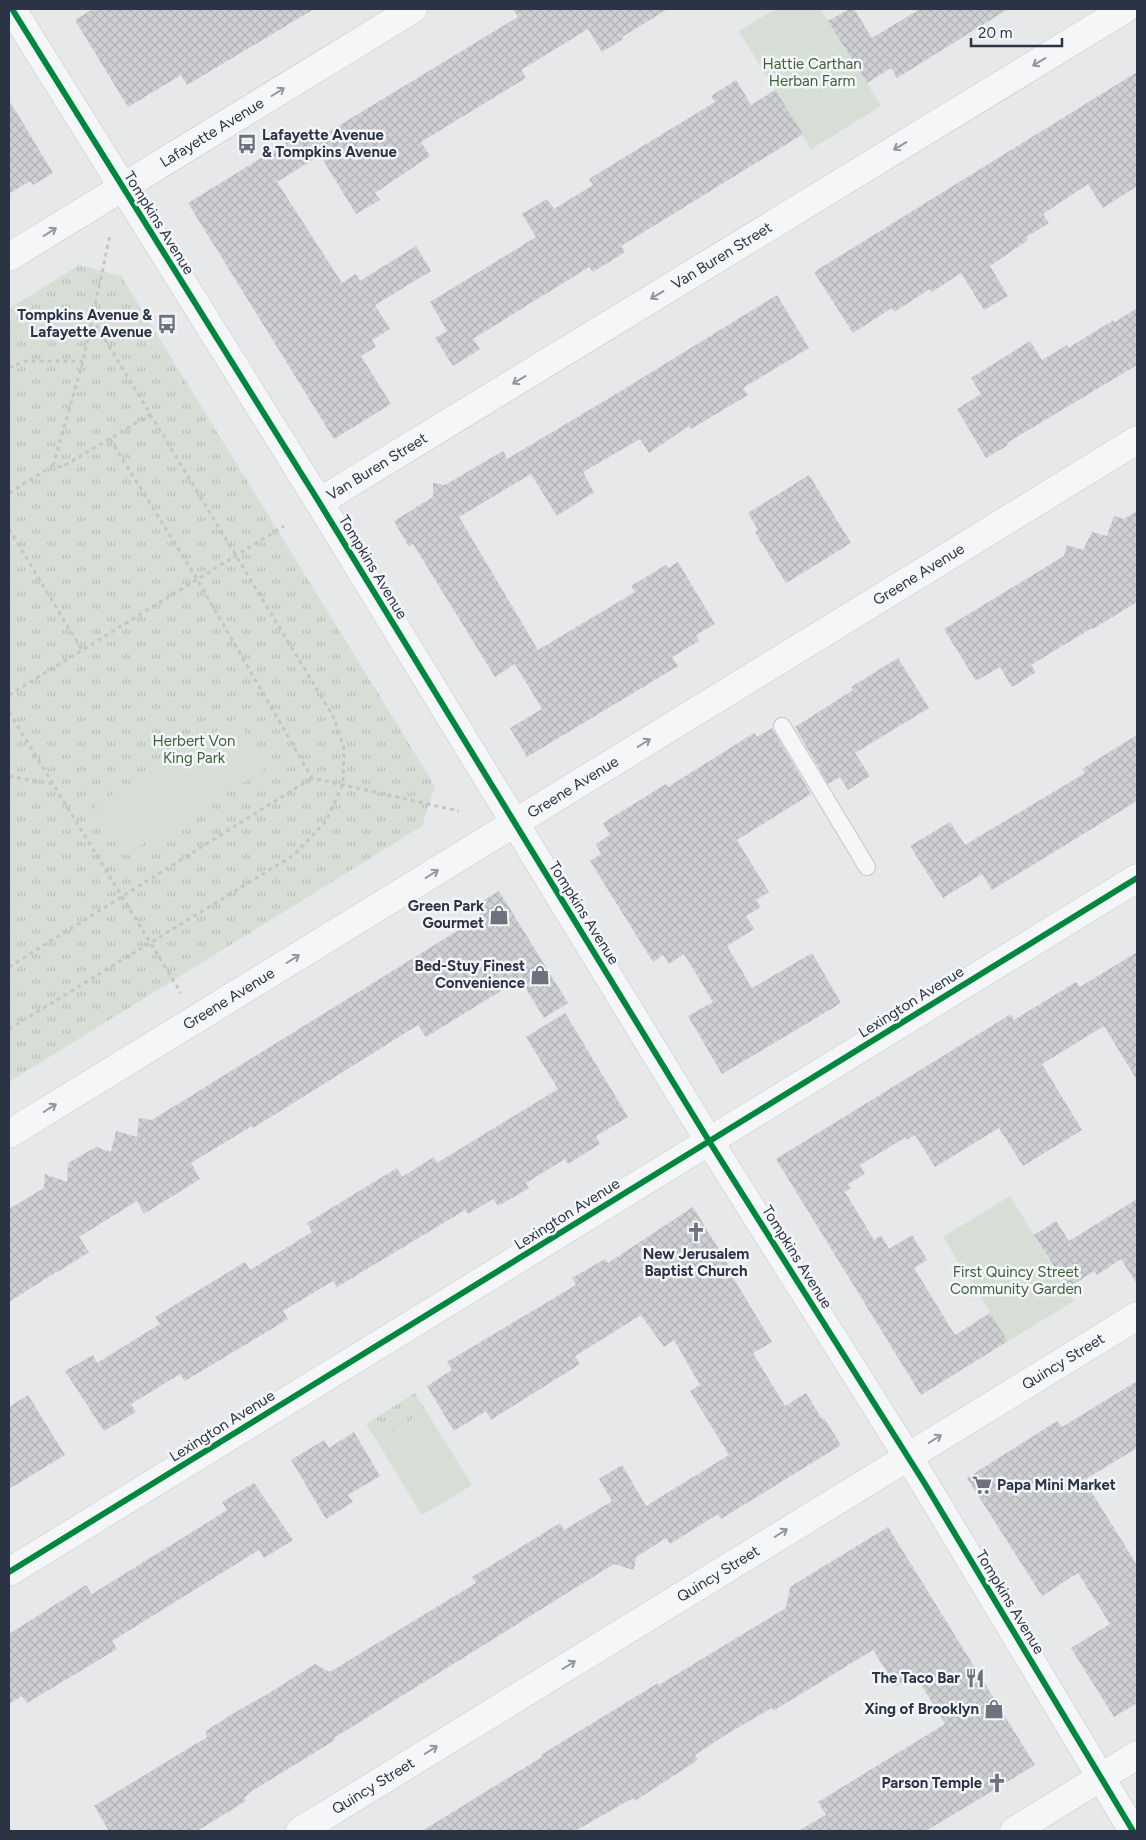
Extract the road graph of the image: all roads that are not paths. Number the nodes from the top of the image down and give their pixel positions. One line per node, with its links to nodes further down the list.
1 (12, 9): 4 (street, Tompkins Avenue)
2 (413, 9): 4 (street, Lafayette Avenue, one-way to 2)
3 (1126, 9): 7 (street, Van Buren Street, one-way to 7)
4 (122, 187): 5 (street, Lafayette Avenue, one-way to 4); 7 (street, Tompkins Avenue)
5 (9, 257)
6 (1137, 440): 9 (street, Greene Avenue, one-way to 6)
7 (318, 502): 9 (street, Tompkins Avenue)
8 (782, 726): 10 (lane)
9 (514, 823): 12 (street, Greene Avenue, one-way to 9); 13 (street, Tompkins Avenue)
10 (867, 867)
11 (1137, 878): 13 (street, Lexington Avenue)
12 (9, 1134)
13 (709, 1141): 15 (street, Tompkins Avenue); 16 (street, Lexington Avenue)
14 (1137, 1316): 15 (street, Quincy Street, one-way to 14)
15 (908, 1456): 18 (street, Tompkins Avenue); 19 (street, Quincy Street, one-way to 15)
16 (9, 1572)
17 (1137, 1756): 18 (street)
18 (1100, 1778): 20 (street); 21 (street, Tompkins Avenue)
19 (300, 1831)
20 (1014, 1831)
21 (1133, 1831)

